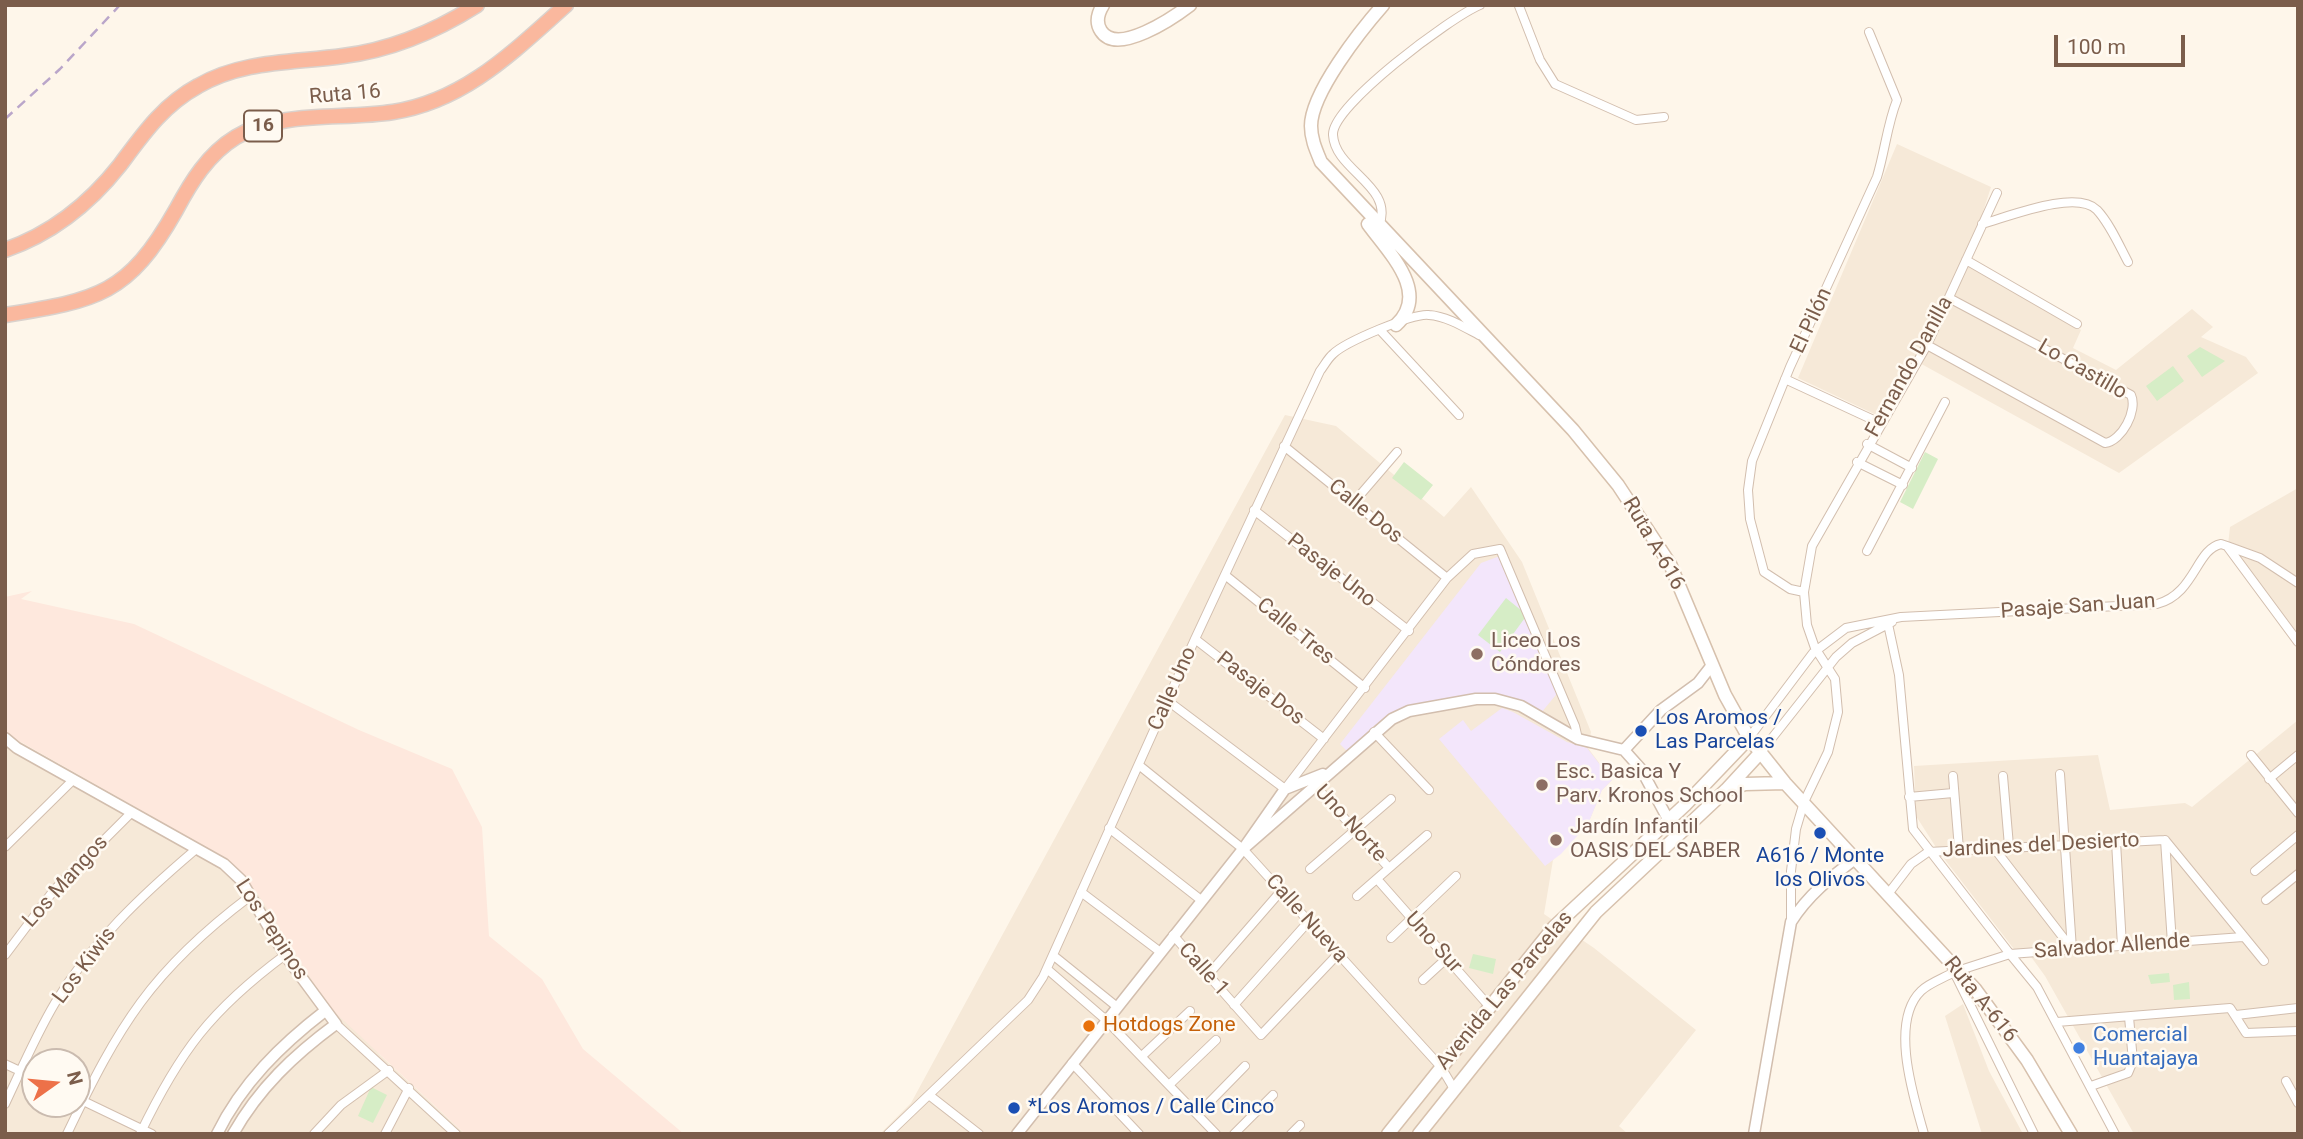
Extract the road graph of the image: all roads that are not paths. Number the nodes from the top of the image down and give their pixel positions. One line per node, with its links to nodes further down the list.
1 (477, 5): 13 (highway, Ruta 16)
2 (566, 5): 17 (highway, Ruta 16 / 16)
3 (1103, 5): 4 (main road)
4 (1190, 5)
5 (1383, 5): 12 (main road, Ruta A-616)
6 (1480, 5): 12 (street)
7 (1519, 5): 9 (street)
8 (1869, 32): 23 (street, El Pilón)
9 (1664, 117)
10 (1997, 193): 11 (street, Fernando Danilla)
11 (1982, 224): 14 (street, Fernando Danilla); 15 (street)
12 (1377, 230): 19 (main road); 21 (main road, Ruta A-616)
13 (5, 250)
14 (1966, 260): 16 (street, Fernando Danilla); 18 (street)
15 (2128, 262)
16 (1950, 298): 22 (street, Fernando Danilla); 22 (street, Lo Castillo)
17 (5, 315)
18 (2077, 324)
19 (1396, 325): 20 (street, Calle Uno); 21 (street, Calle Uno)
20 (1381, 331): 25 (street); 28 (street, Calle Uno)
21 (1485, 338): 47 (main road, Ruta A-616)
22 (1927, 345): 26 (street, Fernando Danilla)
23 (1785, 379): 26 (street); 40 (street, El Pilón)
24 (1945, 402): 31 (street)
25 (1459, 415)
26 (1880, 423): 27 (street, Fernando Danilla)
27 (1867, 444): 30 (street, Fernando Danilla); 31 (street)
28 (1284, 446): 33 (street, Calle Dos); 34 (street, Calle Uno)
29 (1397, 452): 33 (street)
30 (1857, 462): 32 (street); 40 (street, Fernando Danilla)
31 (1912, 468): 32 (street)
32 (1903, 485): 36 (street)
33 (1354, 502): 38 (street, Calle Dos)
34 (1254, 510): 37 (street, Calle Uno); 43 (street, Pasaje Uno)
35 (2227, 546): 39 (street); 41 (street, Pasaje San Juan); 45 (street)
36 (1867, 551)
37 (1224, 575): 44 (street, Calle Uno); 49 (street, Calle Tres)
38 (1447, 578): 43 (street); 55 (street)
39 (2298, 583)
40 (1804, 592): 46 (street)
41 (1901, 617): 42 (street, Pasaje San Juan); 46 (street, Pasaje San Juan)
42 (1888, 624): 48 (street, Pasaje San Juan); 73 (street, Salvador Allende)
43 (1409, 631): 49 (street)
44 (1195, 639): 50 (street, Calle Uno); 54 (street, Pasaje Dos)
45 (2298, 642)
46 (1816, 650): 48 (street); 53 (street)
47 (1712, 665): 53 (main road, Ruta A-616); 57 (street)
48 (1828, 665): 58 (street, Pasaje San Juan); 75 (street)
49 (1365, 688): 54 (street)
50 (1168, 701): 61 (street, Calle Uno); 69 (street)
51 (1374, 732): 55 (street); 67 (street); 70 (street)
52 (5, 738): 56 (street, Los Pepinos)
53 (1749, 738): 58 (main road, Ruta A-616); 78 (main road, Avenida Las Parcelas)
54 (1324, 739): 69 (street)
55 (1578, 739): 57 (street)
56 (11, 747): 66 (street, Los Pepinos)
57 (1623, 750): 78 (street)
58 (1761, 752): 68 (main road, Ruta A-616); 71 (main road, Avenida Las Parcelas)
59 (2251, 755): 65 (street)
60 (2298, 755): 65 (street)
61 (1140, 766): 79 (street, Calle Uno); 90 (street, Calle Nueva)
62 (2060, 774): 86 (street)
63 (1953, 776): 72 (street)
64 (2003, 776): 87 (street)
65 (2269, 779): 77 (street)
66 (73, 780): 76 (street, Los Pepinos); 88 (street)
67 (1313, 782): 69 (street); 80 (street, Uno Norte); 90 (street)
68 (1785, 783): 71 (main road); 75 (main road, Ruta A-616)
69 (1285, 789): 90 (street)
70 (1429, 789)
71 (1726, 790): 83 (main road, Avenida Las Parcelas)
72 (1953, 793): 73 (street); 91 (street)
73 (1909, 797): 93 (street, Salvador Allende)
74 (1391, 799): 80 (street)
75 (1804, 802): 94 (main road, Ruta A-616); 110 (street)
76 (131, 813): 92 (street, Los Pepinos); 120 (street, Los Mangos)
77 (2298, 813)
78 (1668, 821): 83 (street); 131 (main road, Avenida Las Parcelas)
79 (1109, 828): 102 (street, Calle Uno); 106 (street)
80 (1356, 830): 95 (street, Uno Norte); 96 (street)
81 (1427, 835): 95 (street)
82 (2298, 835): 97 (street)
83 (1677, 836): 155 (main road, Avenida Las Parcelas)
84 (2165, 840): 85 (street, Jardines del Desierto); 112 (street, Jardines del Desierto); 114 (street)
85 (2116, 842): 86 (street, Jardines del Desierto); 115 (street)
86 (2066, 844): 87 (street, Jardines del Desierto); 116 (street)
87 (2009, 846): 89 (street, Jardines del Desierto)
88 (5, 847)
89 (1994, 848): 91 (street, Jardines del Desierto); 116 (street)
90 (1243, 849): 101 (street, Calle Nueva); 106 (street)
91 (1959, 849): 93 (street, Jardines del Desierto)
92 (195, 850): 104 (street, Los Pepinos); 142 (street, Los Kiwis)
93 (1928, 852): 103 (street); 119 (street, Salvador Allende)
94 (1855, 859): 103 (main road, Ruta A-616); 110 (street)
95 (1389, 868): 100 (street)
96 (1310, 869)
97 (2255, 871)
98 (2298, 874): 107 (street)
99 (1457, 876): 108 (street)
100 (1377, 879): 105 (street); 108 (street, Uno Sur)
101 (1281, 891): 109 (street, Calle Nueva); 127 (street)
102 (1081, 892): 117 (street); 122 (street, Calle Uno)
103 (1888, 894): 126 (main road, Ruta A-616)
104 (249, 897): 121 (street, Los Pepinos); 150 (street)
105 (1357, 897)
106 (1200, 900): 111 (street)
107 (2266, 900)
108 (1410, 917): 113 (street); 123 (street, Uno Sur)
109 (1309, 921): 118 (street, Calle Nueva); 129 (street)
110 (1791, 922): 179 (street)
111 (1173, 935): 117 (street); 127 (street, Calle 1)
112 (2243, 937): 114 (street, Salvador Allende); 124 (street, Jardines del Desierto)
113 (1391, 939)
114 (2172, 943): 115 (street, Salvador Allende)
115 (2122, 946): 116 (street, Salvador Allende)
116 (2071, 950): 119 (street, Salvador Allende)
117 (1159, 951): 130 (street)
118 (1338, 954): 129 (street, Calle 1); 147 (street, Calle Nueva)
119 (2010, 954): 126 (street); 138 (street)
120 (5, 955)
121 (285, 955): 133 (street, Los Pepinos); 163 (street)
122 (1054, 956): 125 (street, Calle Uno); 130 (street)
123 (1447, 958): 128 (street); 131 (street, Uno Sur)
124 (2264, 961)
125 (1047, 969): 137 (street); 156 (street, Calle Uno)
126 (1956, 971): 180 (street); 181 (street); 182 (main road, Ruta A-616)
127 (1208, 975): 129 (street, Calle 1)
128 (1423, 980)
129 (1234, 1004)
130 (1116, 1006): 137 (street)
131 (1489, 1006): 147 (main road, Avenida Las Parcelas)
132 (2298, 1008): 135 (street)
133 (326, 1011): 139 (street, Los Pepinos); 165 (street)
134 (1190, 1011): 143 (street)
135 (2235, 1015): 136 (street); 140 (street)
136 (2129, 1017): 138 (street); 153 (street)
137 (1106, 1020): 143 (street); 144 (street)
138 (2057, 1022): 153 (street)
139 (336, 1024): 148 (street, Los Pepinos); 166 (street)
140 (2298, 1031)
141 (1216, 1040): 152 (street)
142 (33, 1048)
143 (1142, 1056): 152 (street)
144 (1072, 1063): 172 (street); 173 (street)
145 (5, 1064): 149 (street)
146 (1245, 1066): 161 (street)
147 (1441, 1067): 155 (street, Calle Nueva); 177 (main road, Avenida Las Parcelas)
148 (388, 1070): 154 (street, Los Pepinos); 167 (street)
149 (21, 1071): 159 (street, Los Kiwis)
150 (91, 1080)
151 (2286, 1081): 158 (street)
152 (1169, 1085): 161 (street)
153 (2091, 1086): 183 (street)
154 (409, 1087): 168 (street); 169 (street, Los Pepinos)
155 (1454, 1089): 178 (main road, Avenida Las Parcelas)
156 (929, 1095): 170 (street, Calle Uno); 171 (street)
157 (1273, 1095): 175 (street)
158 (2298, 1103)
159 (5, 1104)
160 (91, 1105): 163 (street)
161 (1198, 1114): 174 (street)
162 (1300, 1125): 176 (street)
163 (141, 1132): 164 (street)
164 (152, 1134)
165 (217, 1134)
166 (233, 1134)
167 (314, 1134)
168 (385, 1134)
169 (456, 1134)
170 (888, 1134)
171 (979, 1134)
172 (1017, 1134)
173 (1139, 1134)
174 (1216, 1134)
175 (1234, 1134)
176 (1291, 1134)
177 (1388, 1134)
178 (1419, 1134)
179 (1754, 1134)
180 (1924, 1134)
181 (2034, 1134)
182 (2071, 1134)
183 (2115, 1134)

